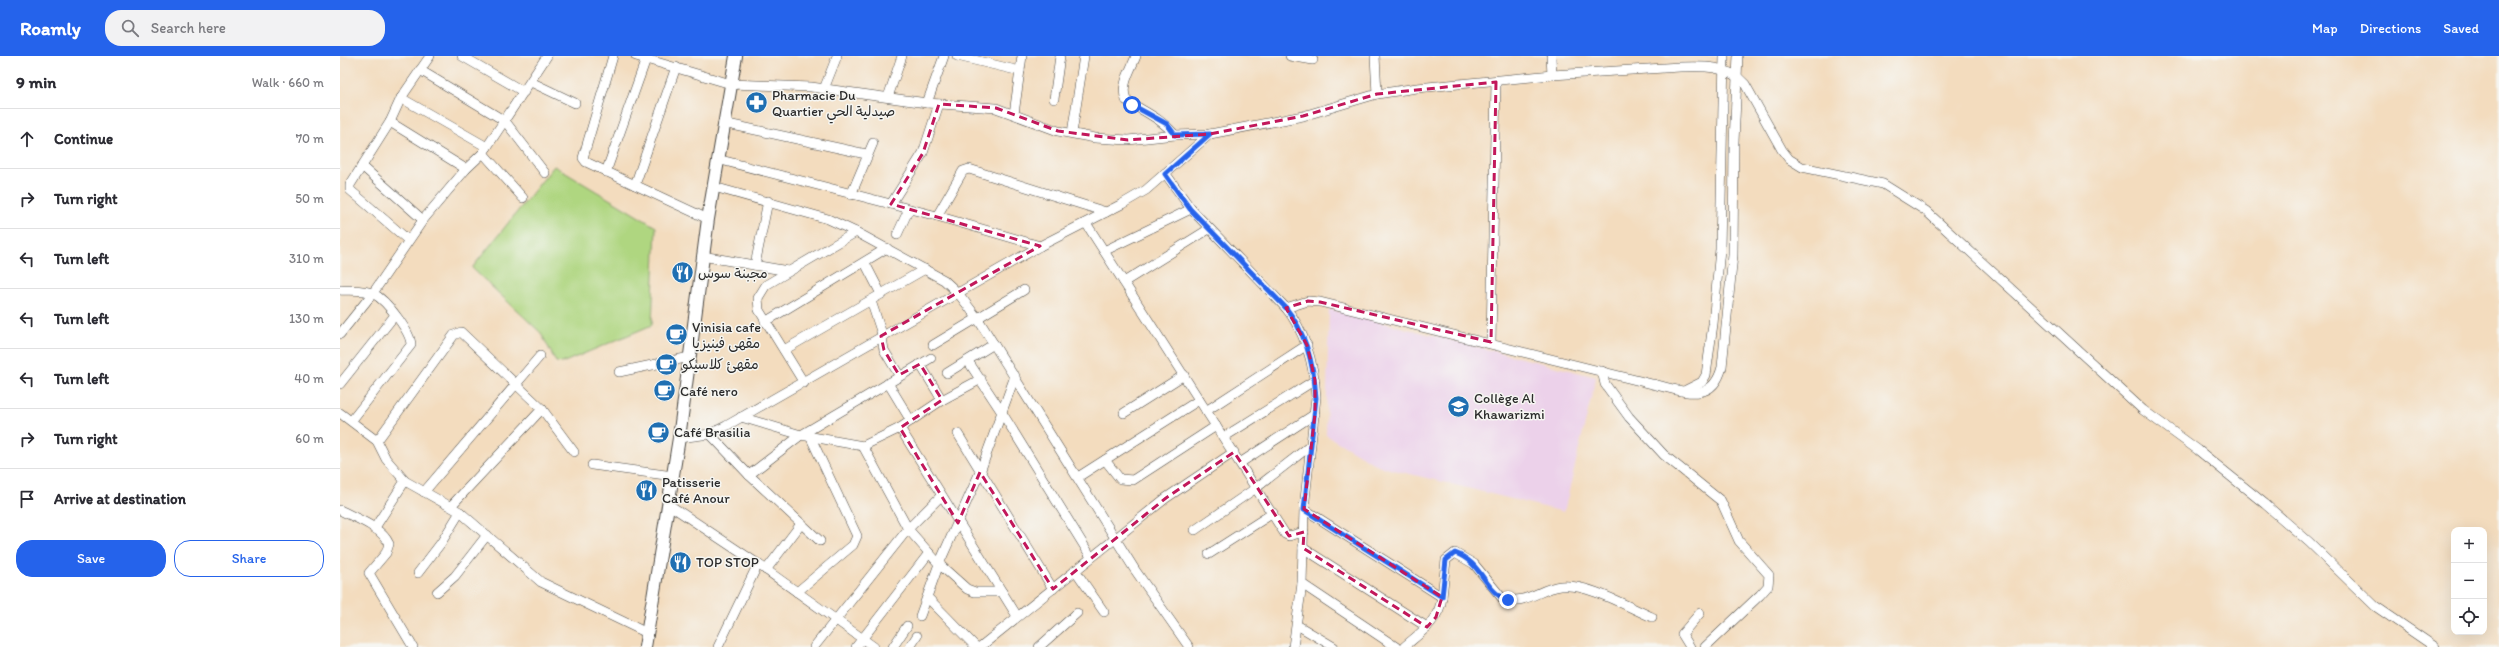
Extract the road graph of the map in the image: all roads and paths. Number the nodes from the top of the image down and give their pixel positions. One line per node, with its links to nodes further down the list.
1 (430, 56): 24 (street)
2 (462, 56): 32 (street)
3 (547, 56): 28 (street)
4 (613, 56): 53 (street)
5 (636, 56): 20 (street)
6 (736, 56): 30 (main road)
7 (837, 56): 31 (street)
8 (902, 56): 34 (street)
9 (944, 56): 38 (street)
10 (957, 56): 25 (street)
11 (1022, 56): 25 (street)
12 (1060, 56): 36 (street)
13 (1084, 56): 44 (street)
14 (1136, 56): 46 (street)
15 (1290, 56): 21 (street)
16 (1375, 56): 33 (street)
17 (1551, 56): 26 (street)
18 (1724, 56): 23 (street)
19 (1738, 56): 27 (street)
20 (646, 59): 22 (street); 53 (street)
21 (1313, 60)
22 (676, 67): 30 (street); 56 (street)
23 (1724, 69): 26 (street); 27 (street); 116 (street)
24 (420, 70): 35 (street); 41 (street)
25 (1020, 71): 40 (street)
26 (1552, 75): 29 (street)
27 (1738, 76): 116 (street); 213 (street)
28 (531, 82): 32 (street); 37 (street)
29 (1496, 82): 33 (street); 94 (street)
30 (731, 84): 31 (street); 43 (main road)
31 (824, 89): 34 (street)
32 (524, 92): 41 (street)
33 (1378, 94): 45 (street)
34 (888, 97): 38 (street)
35 (401, 98): 42 (street); 48 (street)
36 (1054, 99)
37 (576, 103)
38 (926, 103): 39 (street)
39 (939, 104): 40 (street); 61 (street)
40 (1014, 114): 44 (street)
41 (505, 121): 48 (street); 54 (street)
42 (390, 122): 51 (street); 52 (street)
43 (723, 123): 49 (street); 50 (main road)
44 (1072, 133): 46 (street)
45 (1210, 134): 46 (street); 55 (street)
46 (1175, 135)
47 (873, 143): 49 (street)
48 (485, 150): 52 (street); 59 (street)
49 (866, 154): 58 (street)
50 (717, 159): 57 (main road); 58 (street)
51 (362, 166): 67 (street); 72 (street)
52 (466, 169): 67 (street)
53 (606, 172): 56 (street)
54 (545, 173)
55 (1165, 174): 63 (street); 64 (street)
56 (635, 185): 66 (street)
57 (714, 187): 60 (street); 66 (main road)
58 (851, 195): 61 (street)
59 (522, 198)
60 (768, 201): 70 (street); 78 (street)
61 (891, 204): 62 (street)
62 (909, 209): 65 (street); 71 (street)
63 (1190, 209): 69 (street); 75 (street)
64 (1106, 212): 65 (street); 68 (street)
65 (937, 216): 73 (street)
66 (708, 219): 76 (main road)
67 (423, 220): 72 (street)
68 (1086, 223): 73 (street); 75 (street)
69 (1209, 229): 81 (street); 88 (street)
70 (856, 232): 74 (street); 80 (street)
71 (897, 234)
72 (408, 240): 84 (street)
73 (1040, 246): 85 (street)
74 (887, 248): 77 (street); 79 (street)
75 (1104, 251): 81 (street)
76 (702, 256): 78 (street); 100 (main road)
77 (865, 263): 86 (street); 91 (street)
78 (755, 265): 80 (street)
79 (925, 269): 85 (street); 86 (street)
80 (788, 271): 91 (street)
81 (1124, 282): 107 (street)
82 (340, 290): 84 (street)
83 (1024, 290): 90 (street)
84 (373, 293): 89 (street); 92 (street)
85 (958, 293): 90 (street); 93 (street)
86 (881, 294): 87 (street)
87 (870, 301): 93 (street); 98 (street)
88 (1286, 308): 94 (street); 97 (street)
89 (395, 315): 115 (street); 126 (street)
90 (978, 319): 95 (street); 96 (street)
91 (765, 322): 98 (street)
92 (340, 334)
93 (881, 336): 108 (street); 113 (street)
94 (1491, 342): 104 (street)
95 (994, 344): 102 (street); 109 (street)
96 (933, 345)
97 (1307, 345): 111 (street); 121 (street)
98 (784, 350): 113 (street)
99 (540, 356): 112 (street)
100 (690, 357): 105 (street); 134 (main road)
101 (931, 358): 103 (street)
102 (968, 361): 106 (street); 110 (street)
103 (920, 364): 108 (street); 117 (street)
104 (1602, 371): 116 (street); 212 (street)
105 (619, 372)
106 (947, 373)
107 (1184, 375): 118 (street); 123 (street)
108 (899, 376): 114 (street)
109 (1015, 376): 120 (street); 146 (street)
110 (981, 379): 117 (street); 120 (street)
111 (1315, 380): 124 (street); 133 (street)
112 (517, 383): 119 (street); 135 (street); 149 (street)
113 (804, 383): 125 (street)
114 (888, 383): 127 (street); 132 (street)
115 (340, 384)
116 (1684, 391)
117 (942, 400): 127 (street)
118 (1199, 400): 121 (street); 140 (street)
119 (542, 409): 138 (street); 152 (street)
120 (1002, 411): 143 (street); 169 (street)
121 (1206, 411): 128 (street)
122 (340, 413): 126 (street)
123 (1124, 413)
124 (1315, 414): 137 (street); 141 (street)
125 (741, 417): 130 (street); 132 (street)
126 (352, 420): 135 (street)
127 (911, 421): 129 (street)
128 (1216, 426): 133 (street); 140 (street)
129 (900, 428): 136 (street); 150 (street)
130 (710, 434): 134 (street); 144 (street)
131 (958, 434): 143 (street)
132 (805, 436): 136 (street); 144 (street); 178 (street)
133 (1224, 437): 139 (street)
134 (679, 438): 145 (main road)
135 (377, 441): 147 (street)
136 (863, 446): 160 (street)
137 (1310, 446): 148 (street); 154 (street)
138 (574, 452)
139 (1234, 452): 141 (street); 164 (street)
140 (1105, 460): 146 (street)
141 (1240, 463): 148 (street)
142 (592, 465): 145 (street)
143 (980, 472): 157 (street); 176 (street)
144 (749, 475): 158 (street)
145 (673, 476): 151 (main road)
146 (1078, 477): 164 (street)
147 (405, 481): 149 (street); 159 (street)
148 (1256, 488): 156 (street); 161 (street)
149 (424, 492): 152 (street)
150 (941, 496): 157 (street); 160 (street)
151 (668, 504): 170 (street); 192 (main road)
152 (451, 506): 155 (street)
153 (340, 510): 159 (street)
154 (1304, 510): 162 (street); 180 (street)
155 (460, 512): 163 (street); 174 (street)
156 (1272, 513): 162 (street); 168 (street)
157 (958, 523): 171 (street); 179 (street)
158 (800, 524): 165 (street); 172 (street)
159 (374, 529): 196 (street)
160 (908, 529): 167 (street); 187 (street)
161 (1195, 530)
162 (1304, 532): 166 (street)
163 (487, 535): 177 (street); 192 (street)
164 (1115, 538): 169 (street); 206 (street)
165 (820, 541)
166 (1303, 548): 175 (street); 191 (street)
167 (930, 554): 171 (street); 194 (street)
168 (1209, 554)
169 (1091, 557): 173 (street)
170 (758, 564): 172 (street); 198 (street)
171 (939, 564): 179 (street); 181 (street)
172 (766, 570): 178 (street)
173 (1076, 570): 176 (street); 182 (street)
174 (418, 573)
175 (1302, 584): 189 (street); 209 (street)
176 (1052, 588): 186 (street)
177 (437, 592)
178 (798, 592): 187 (street)
179 (1002, 592): 186 (street)
180 (1442, 597): 188 (street); 191 (street)
181 (928, 598): 185 (street); 204 (street)
182 (1104, 612)
183 (1077, 613): 205 (street)
184 (1700, 613): 211 (street)
185 (920, 616)
186 (1017, 616): 195 (street)
187 (835, 618): 194 (street); 199 (street)
188 (1652, 618)
189 (1297, 625): 207 (street); 208 (street)
190 (907, 626): 202 (street)
191 (1427, 627): 210 (street)
192 (647, 633): 197 (main road)
193 (917, 636): 203 (street)
194 (863, 638): 200 (street); 201 (street)
195 (986, 645)
196 (413, 647)
197 (645, 647)
198 (718, 647)
199 (814, 647)
200 (856, 647)
201 (874, 647)
202 (893, 647)
203 (910, 647)
204 (976, 647)
205 (1039, 647)
206 (1190, 647)
207 (1293, 647)
208 (1334, 647)
209 (1396, 647)
210 (1404, 647)
211 (1690, 647)
212 (1705, 647)
213 (2435, 647)

